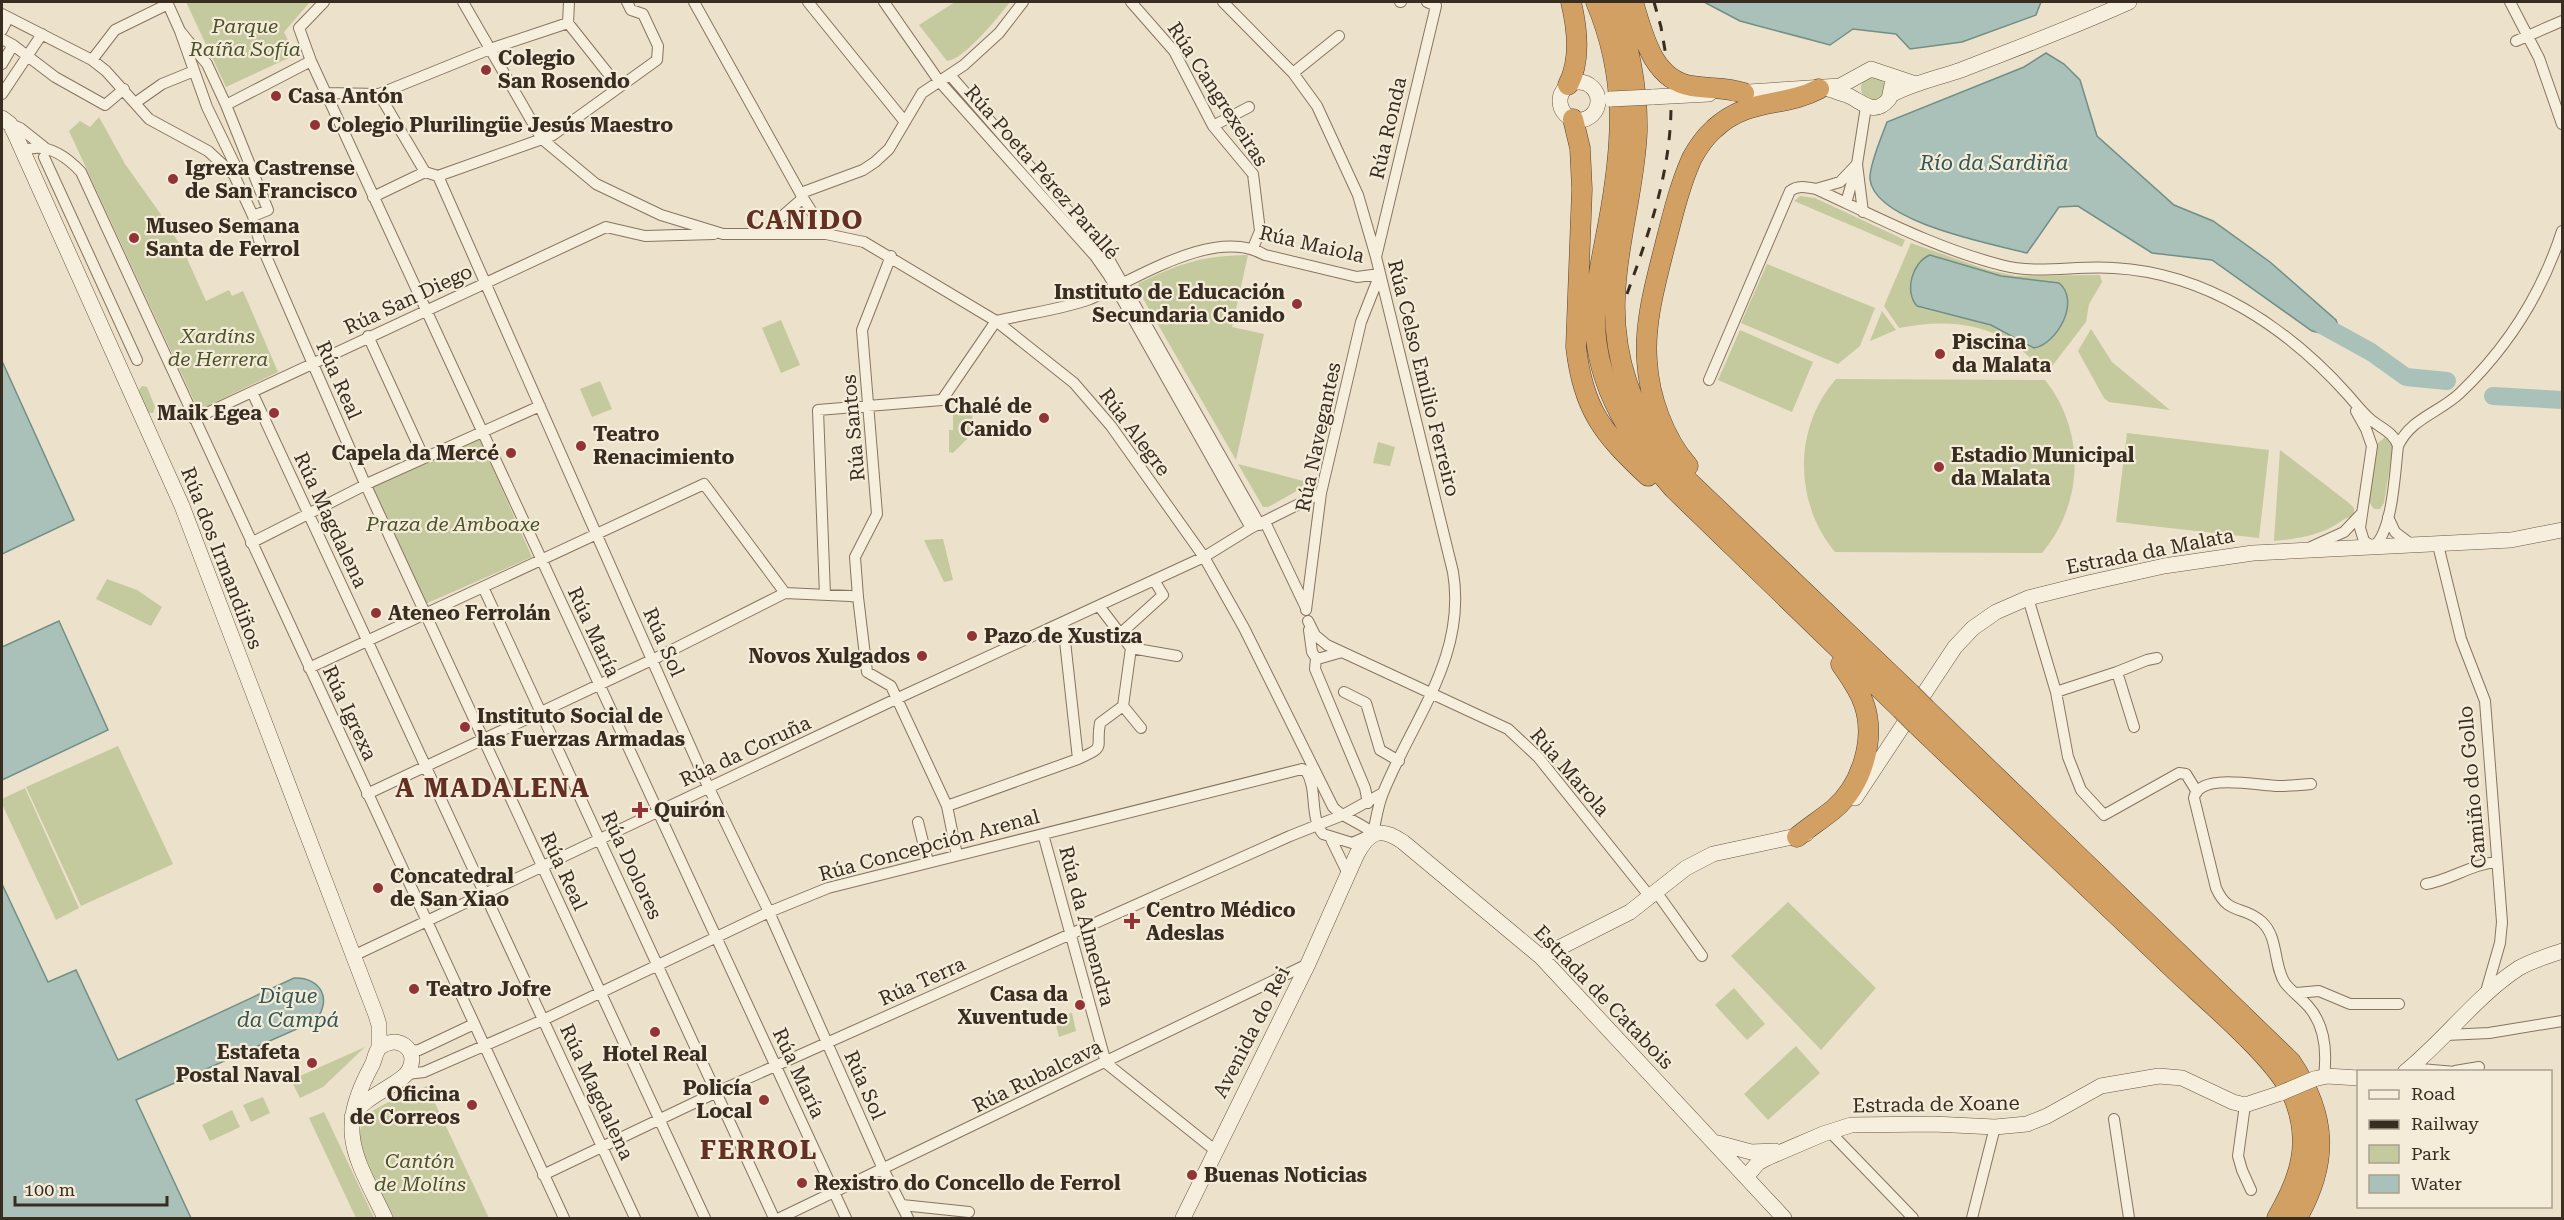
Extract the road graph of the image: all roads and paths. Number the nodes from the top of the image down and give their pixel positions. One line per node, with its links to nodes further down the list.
1 (324, 2): 33 (street, Rúa María)
2 (463, 2): 30 (street)
3 (569, 2): 21 (street)
4 (627, 2): 43 (street)
5 (694, 2): 69 (street)
6 (808, 2): 58 (street)
7 (884, 2): 40 (street, Rúa Poeta Pérez Parallé)
8 (1023, 2): 37 (street)
9 (1131, 2): 60 (street, Rúa Cangrexeiras)
10 (1223, 2): 36 (street, Rúa Celso Emilio Ferreiro)
11 (1571, 2): 42 (highway)
12 (1596, 2): 113 (highway)
13 (1615, 2): 106 (highway)
14 (1633, 2): 47 (highway)
15 (2129, 2): 41 (main road)
16 (2510, 2): 26 (street)
17 (168, 3): 23 (street); 32 (street)
18 (1432, 4): 81 (street, Rúa Ronda)
19 (5, 16): 22 (street); 24 (street)
20 (2562, 21): 26 (street)
21 (567, 23): 30 (street); 43 (street)
22 (2, 30)
23 (180, 31): 35 (street); 54 (street)
24 (42, 34): 31 (street); 32 (street)
25 (1339, 36): 36 (street)
26 (2529, 38): 28 (street); 59 (street)
27 (2, 39): 29 (street)
28 (2516, 41)
29 (13, 45): 31 (street); 34 (street)
30 (490, 49): 49 (street); 61 (street)
31 (27, 57): 44 (street); 48 (street)
32 (92, 60): 44 (street)
33 (311, 61): 46 (street, Rúa María); 54 (street)
34 (2, 64)
35 (194, 71): 52 (street); 66 (street)
36 (1293, 73): 81 (street, Rúa Celso Emilio Ferreiro)
37 (950, 75): 40 (street); 84 (street, Rúa Poeta Pérez Parallé)
38 (1886, 75): 39 (main road); 41 (main road); 50 (main road)
39 (1856, 77): 45 (main road); 53 (main road)
40 (939, 81): 58 (street); 84 (street, Rúa Poeta Pérez Parallé)
41 (1916, 84): 50 (main road)
42 (1568, 85): 51 (main road); 56 (main road)
43 (618, 86): 61 (street)
44 (124, 89): 52 (street)
45 (1822, 89): 47 (main road); 53 (main road); 106 (highway)
46 (325, 93): 49 (street); 70 (street, Rúa María)
47 (1744, 93): 51 (main road, bridge)
48 (2, 94)
49 (379, 94): 65 (street)
50 (1891, 95): 53 (main road)
51 (1605, 100): 56 (main road)
52 (135, 103): 66 (street)
53 (1862, 104): 64 (street)
54 (226, 105): 73 (street)
55 (1249, 107): 60 (street)
56 (1573, 119): 113 (highway)
57 (6, 121): 62 (main road, Rúa dos Irmandiños); 63 (street, Rúa Igrexa)
58 (905, 122): 69 (street)
59 (2562, 124)
60 (1213, 126): 79 (street, Rúa Cangrexeiras)
61 (542, 139): 67 (street); 76 (street)
62 (22, 151): 63 (street); 182 (main road, Rúa dos Irmandiños)
63 (44, 152): 88 (street); 95 (street, Rúa Igrexa)
64 (1857, 164): 68 (street); 71 (street); 72 (street)
65 (424, 172): 67 (street); 70 (street)
66 (234, 175): 73 (street, Rúa Real)
67 (438, 176): 83 (street, Rúa Sol)
68 (1816, 189): 71 (street); 90 (street)
69 (802, 195): 77 (street); 78 (street)
70 (374, 197): 85 (street, Rúa María)
71 (1846, 203): 72 (street)
72 (1863, 212): 91 (street)
73 (253, 216): 89 (street, Rúa Real)
74 (606, 227): 76 (street, Rúa Alegre); 83 (street, Rúa San Diego)
75 (2562, 231): 97 (street)
76 (723, 234): 77 (street, Rúa Alegre)
77 (762, 234): 78 (street, Rúa Alegre)
78 (826, 234): 80 (street, Rúa Alegre)
79 (1253, 248): 82 (street, Rúa Maiola); 84 (street, Rúa Maiola)
80 (891, 256): 86 (street, Rúa Alegre); 94 (street, Rúa Santos)
81 (1376, 257): 82 (street, Rúa Celso Emilio Ferreiro)
82 (1380, 274): 100 (street, Rúa Navegantes); 139 (street, Rúa Celso Emilio Ferreiro)
83 (485, 283): 85 (street, Rúa San Diego); 93 (street, Rúa Sol)
84 (1119, 285): 86 (street, Rúa Maiola); 104 (street, Rúa Poeta Pérez Parallé)
85 (426, 310): 87 (street, Rúa San Diego); 96 (street, Rúa María)
86 (996, 321): 94 (street); 114 (street, Rúa Alegre)
87 (368, 336): 89 (street, Rúa San Diego); 98 (street)
88 (137, 360)
89 (312, 365): 92 (street, Rúa San Diego); 99 (street, Rúa Real)
90 (1709, 380)
91 (2344, 391): 97 (street); 101 (street)
92 (252, 392): 95 (street, Rúa San Diego); 102 (street, Rúa Magdalena)
93 (540, 406): 96 (street); 107 (street, Rúa Sol)
94 (870, 406): 119 (street); 120 (street, Rúa Santos)
95 (194, 419): 108 (street, Rúa Igrexa)
96 (482, 433): 98 (street); 115 (street, Rúa María)
97 (2398, 446): 103 (street)
98 (424, 458): 99 (street)
99 (366, 485): 102 (street); 123 (street, Rúa Real)
100 (1321, 493): 104 (street, Rúa da Coruña); 124 (street, Rúa Navegantes)
101 (2362, 512): 111 (street); 112 (street)
102 (308, 514): 108 (street); 128 (street, Rúa Magdalena)
103 (2388, 517): 110 (street); 111 (street)
104 (1259, 525): 114 (street, Rúa da Coruña); 124 (street, Rúa Navegantes)
105 (2562, 530): 109 (main road, Estrada da Malata)
106 (1743, 532): 141 (highway)
107 (596, 534): 115 (street); 118 (street); 133 (street, Rúa Sol)
108 (251, 543): 134 (street, Rúa Igrexa)
109 (2438, 545): 110 (main road, Estrada da Malata); 171 (street, Camiño do Gollo)
110 (2412, 546): 111 (main road, Estrada da Malata)
111 (2373, 547): 112 (main road, Estrada da Malata)
112 (2304, 551): 121 (main road, Estrada da Malata)
113 (1741, 555): 127 (highway)
114 (1204, 557): 116 (street, Rúa da Coruña); 148 (street, Rúa Alegre)
115 (541, 560): 117 (street); 136 (street, Rúa María)
116 (1154, 580): 122 (street, Rúa da Coruña); 126 (street)
117 (483, 587): 123 (street); 143 (street, Rúa Dolores)
118 (785, 593): 119 (street); 133 (street)
119 (825, 595): 120 (street)
120 (858, 597): 140 (street, Rúa Santos)
121 (2028, 598): 137 (street); 166 (main road, Estrada da Malata)
122 (1099, 606): 125 (street, Rúa da Coruña); 126 (street)
123 (426, 614): 128 (street); 147 (street, Rúa Real)
124 (1307, 615): 130 (street, Rúa Navegantes)
125 (1063, 623): 140 (street, Rúa da Coruña); 149 (street)
126 (1120, 634): 129 (street)
127 (1826, 638): 141 (highway); 166 (highway)
128 (367, 641): 134 (street); 151 (street, Rúa Magdalena)
129 (1131, 648): 131 (street); 142 (street)
130 (1320, 649): 139 (street, Rúa Marola); 158 (street, Rúa Navegantes)
131 (1177, 656)
132 (2157, 658): 135 (street)
133 (652, 660): 136 (street); 154 (street, Rúa Sol)
134 (309, 669): 157 (street, Rúa Igrexa)
135 (2117, 672): 137 (street); 145 (street)
136 (599, 685): 143 (street); 160 (street, Rúa María)
137 (2056, 692): 155 (street)
138 (1344, 693): 150 (street)
139 (1431, 693): 150 (street, Rúa Celso Emilio Ferreiro); 176 (street, Rúa Marola)
140 (896, 699): 154 (street, Rúa da Coruña); 159 (street)
141 (1905, 701): 144 (highway, bridge)
142 (1123, 706): 146 (street); 149 (street)
143 (541, 712): 147 (street); 168 (street, Rúa Dolores)
144 (1922, 717): 240 (highway); 241 (highway)
145 (2134, 727)
146 (1141, 728)
147 (483, 740): 151 (street); 172 (street, Rúa Real)
148 (1310, 757): 152 (street); 161 (street, Rúa Alegre)
149 (1078, 759): 159 (street)
150 (1399, 761): 156 (street, Rúa Celso Emilio Ferreiro)
151 (426, 767): 157 (street); 175 (street, Rúa Magdalena)
152 (1302, 769): 163 (street); 165 (street, Rúa Concepción Arenal)
153 (2311, 784): 155 (street)
154 (709, 789): 160 (street, Rúa da Coruña); 177 (street, Rúa Sol)
155 (2197, 792): 188 (street)
156 (1383, 793): 158 (street, Rúa Celso Emilio Ferreiro); 164 (street, Rúa Celso Emilio Ferreiro)
157 (367, 794): 178 (street, Rúa Igrexa)
158 (1368, 803): 161 (street, Rúa Celso Emilio Ferreiro)
159 (947, 806): 169 (street)
160 (657, 812): 168 (street, Rúa da Coruña); 180 (street, Rúa María)
161 (1343, 815): 163 (street, Rúa Celso Emilio Ferreiro); 164 (street)
162 (918, 822): 170 (street)
163 (1318, 825): 167 (street); 179 (street, Rúa Terra)
164 (1373, 833): 167 (street); 173 (main road, Avenida do Rei); 184 (main road, Estrada de Catabois)
165 (1043, 834): 169 (street, Rúa Concepción Arenal); 179 (street, Rúa da Almendra)
166 (1797, 837): 176 (main road, Estrada da Malata)
167 (1331, 838): 173 (street)
168 (600, 839): 172 (street, Rúa da Coruña); 186 (street, Rúa Dolores)
169 (957, 855): 170 (street, Rúa Concepción Arenal)
170 (928, 862): 177 (street, Rúa Concepción Arenal)
171 (2497, 862): 174 (street); 189 (street, Camiño do Gollo)
172 (542, 867): 175 (street, Rúa da Coruña); 187 (street, Rúa Real)
173 (1348, 874): 185 (main road, Avenida do Rei)
174 (2426, 884)
175 (485, 894): 178 (street, Rúa da Coruña); 192 (street, Rúa Magdalena)
176 (1654, 895): 183 (street, Rúa Marola); 184 (main road, Estrada da Malata)
177 (768, 912): 180 (street, Rúa Concepción Arenal); 196 (street, Rúa Sol)
178 (426, 921): 182 (street, Rúa da Coruña); 194 (street, Rúa Igrexa)
179 (1071, 934): 196 (street, Rúa Terra); 200 (street, Rúa da Almendra)
180 (716, 938): 186 (street, Rúa Concepción Arenal); 202 (street, Rúa María)
181 (2562, 951): 189 (main road)
182 (353, 956): 191 (main road, Rúa dos Irmandiños)
183 (1702, 956)
184 (1540, 957): 215 (main road, Estrada de Catabois)
185 (1308, 964): 200 (street, Rúa Rubalcava); 218 (main road, Avenida do Rei)
186 (658, 965): 187 (street, Rúa Concepción Arenal); 208 (street, Rúa Dolores)
187 (600, 993): 192 (street, Rúa Concepción Arenal); 212 (street, Rúa Real)
188 (2296, 993): 190 (street); 206 (street)
189 (2485, 996): 195 (main road)
190 (2399, 1004)
191 (376, 1015): 197 (main road, Rúa dos Irmandiños); 199 (main road, Rúa dos Irmandiños)
192 (543, 1020): 198 (street, Rúa Concepción Arenal); 216 (street, Rúa Magdalena)
193 (2562, 1021): 195 (street)
194 (474, 1024): 197 (street); 198 (street, Rúa Igrexa)
195 (2446, 1035): 203 (main road)
196 (826, 1044): 202 (street, Rúa Terra); 220 (street, Rúa Sol)
197 (404, 1046): 199 (main road); 205 (main road)
198 (484, 1046): 205 (street, Rúa Concepción Arenal); 222 (street, Rúa Igrexa)
199 (376, 1055): 205 (main road); 210 (main road)
200 (1106, 1063): 218 (street); 220 (street, Rúa Rubalcava)
201 (2479, 1066): 204 (street)
202 (776, 1067): 208 (street, Rúa Terra); 224 (street, Rúa María)
203 (2407, 1070)
204 (2460, 1070)
205 (403, 1076): 210 (main road)
206 (2319, 1078): 207 (main road); 209 (main road, bridge)
207 (2357, 1078)
208 (717, 1092): 212 (street, Rúa Terra); 232 (street, Rúa Dolores)
209 (2245, 1105): 213 (main road, Estrada de Xoane); 223 (street)
210 (352, 1117): 228 (main road)
211 (2114, 1119): 239 (street)
212 (659, 1120): 216 (street, Rúa Terra); 231 (street, Rúa Real)
213 (1995, 1127): 214 (main road, Estrada de Xoane); 238 (street)
214 (1830, 1132): 217 (main road, Estrada de Xoane); 237 (street)
215 (1714, 1142): 219 (main road); 221 (main road, Estrada de Catabois)
216 (602, 1147): 222 (street, Rúa Terra); 230 (street, Rúa Magdalena)
217 (1784, 1149): 219 (main road); 221 (main road)
218 (1216, 1151): 236 (main road, Avenida do Rei)
219 (1751, 1152): 221 (main road)
220 (883, 1169): 224 (street, Rúa Rubalcava); 225 (street, Rúa Sol)
221 (1741, 1171): 227 (main road, Estrada de Catabois)
222 (543, 1175): 229 (street, Rúa Igrexa)
223 (2251, 1190)
224 (835, 1193): 233 (street, Rúa Rubalcava); 234 (street, Rúa María)
225 (902, 1205): 226 (street); 235 (street, Rúa Sol)
226 (969, 1212)
227 (1779, 1217)
228 (385, 1218)
229 (564, 1218)
230 (636, 1218)
231 (705, 1218)
232 (774, 1218)
233 (780, 1218)
234 (846, 1218)
235 (908, 1218)
236 (1183, 1218)
237 (1913, 1218)
238 (1972, 1218)
239 (2128, 1218)
240 (2277, 1218)
241 (2297, 1218)

